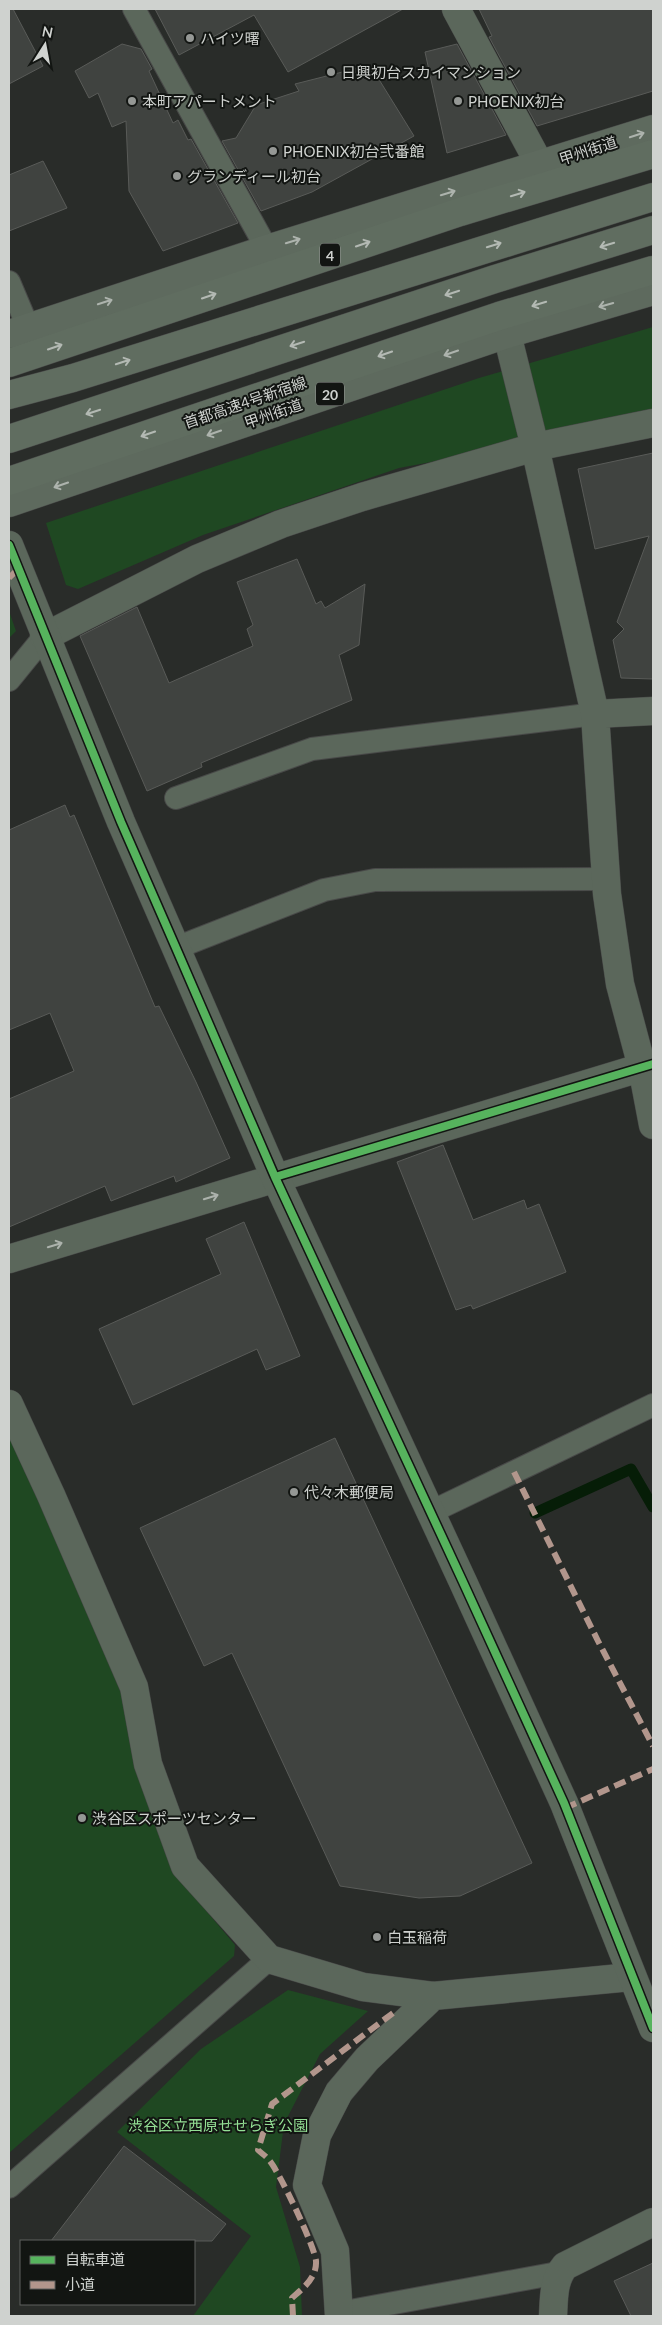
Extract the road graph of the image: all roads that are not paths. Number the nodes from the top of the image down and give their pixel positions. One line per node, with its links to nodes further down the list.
1 (134, 9): 8 (lane)
2 (456, 9): 5 (street)
3 (653, 129): 5 (highway, 甲州街道, one-way to 3)
4 (653, 154): 14 (highway, 4, one-way to 4)
5 (540, 165): 8 (highway, 甲州街道, one-way to 5)
6 (653, 197): 15 (highway, one-way to 6)
7 (653, 230): 17 (highway, one-way to 17)
8 (267, 249): 12 (highway, 甲州街道, one-way to 8)
9 (653, 270): 19 (highway, 首都高速4号新宿線, one-way to 19)
10 (9, 282): 12 (lane)
11 (653, 291): 13 (highway, 甲州街道 / 20, one-way to 13)
12 (19, 331)
13 (507, 334): 18 (street); 20 (highway, 甲州街道 / 20, one-way to 20)
14 (9, 363)
15 (9, 395)
16 (653, 423): 18 (street)
17 (9, 439)
18 (535, 447): 22 (street); 25 (street)
19 (9, 481)
20 (9, 503)
21 (9, 545): 22 (street)
22 (44, 636): 23 (lane); 28 (street)
23 (9, 680)
24 (653, 711): 25 (street)
25 (595, 714): 26 (lane); 27 (street)
26 (176, 798)
27 (606, 879): 28 (lane); 29 (street)
28 (176, 948): 31 (street)
29 (648, 1066): 30 (street); 31 (street)
30 (653, 1125)
31 (276, 1177): 32 (street, one-way to 31); 35 (street)
32 (9, 1259)
33 (9, 1404): 36 (street)
34 (653, 1405): 35 (lane)
35 (430, 1512): 37 (street)
36 (269, 1959): 38 (street); 40 (lane)
37 (632, 1977): 38 (street); 39 (street)
38 (433, 1996): 43 (street)
39 (653, 2028)
40 (9, 2187)
41 (653, 2222): 42 (street)
42 (558, 2273): 43 (lane); 44 (street)
43 (339, 2315)
44 (553, 2316)

